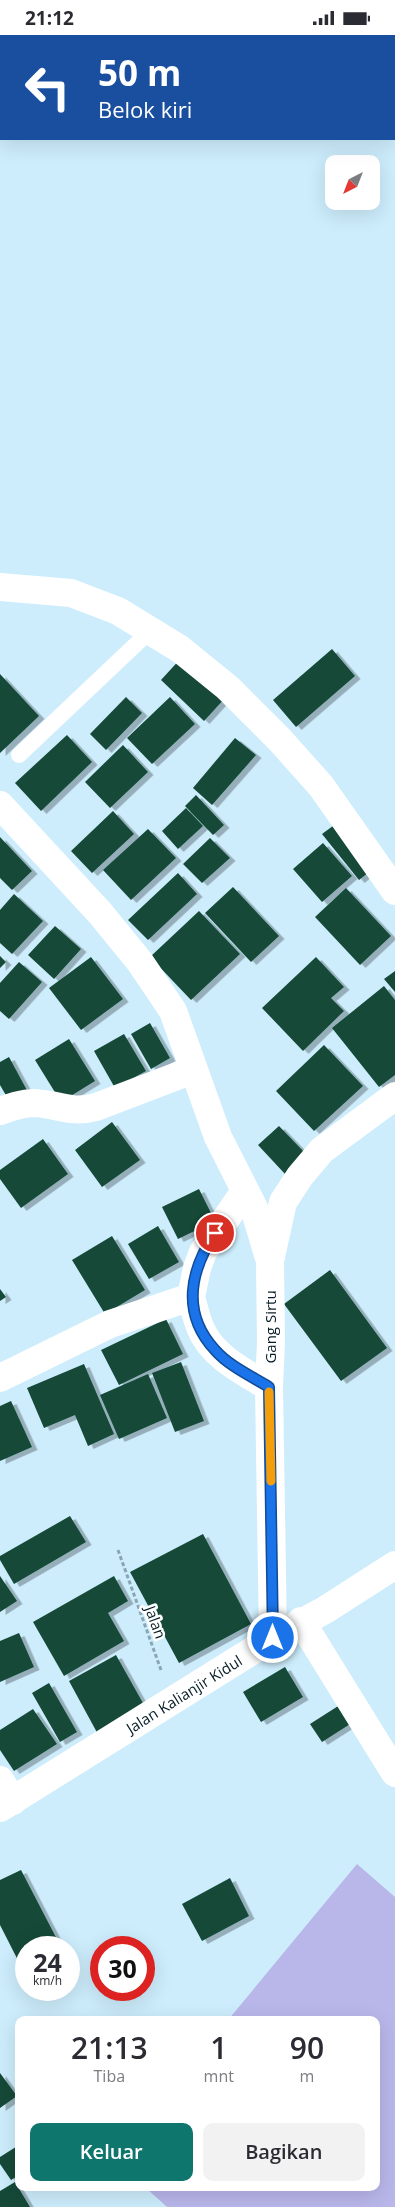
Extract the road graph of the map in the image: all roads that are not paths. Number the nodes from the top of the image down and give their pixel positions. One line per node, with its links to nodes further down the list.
1 (0, 587): 2 (street)
2 (150, 631): 3 (lane); 5 (street)
3 (18, 755)
4 (0, 805): 6 (street)
5 (395, 891)
6 (193, 1070): 8 (street); 9 (street)
7 (395, 1096): 10 (street, Gang Sirtu)
8 (0, 1111)
9 (245, 1191): 10 (street); 11 (street)
10 (270, 1261): 13 (street, Gang Sirtu)
11 (191, 1297): 12 (street); 13 (street)
12 (2, 1373)
13 (269, 1387): 16 (street, Gang Sirtu)
14 (395, 1565): 15 (street, Jalan Kalianjir Kidul)
15 (301, 1621): 16 (street, Jalan Kalianjir Kidul); 17 (street)
16 (273, 1638): 18 (street, Jalan Kalianjir Kidul)
17 (395, 1773)
18 (4, 1797)

